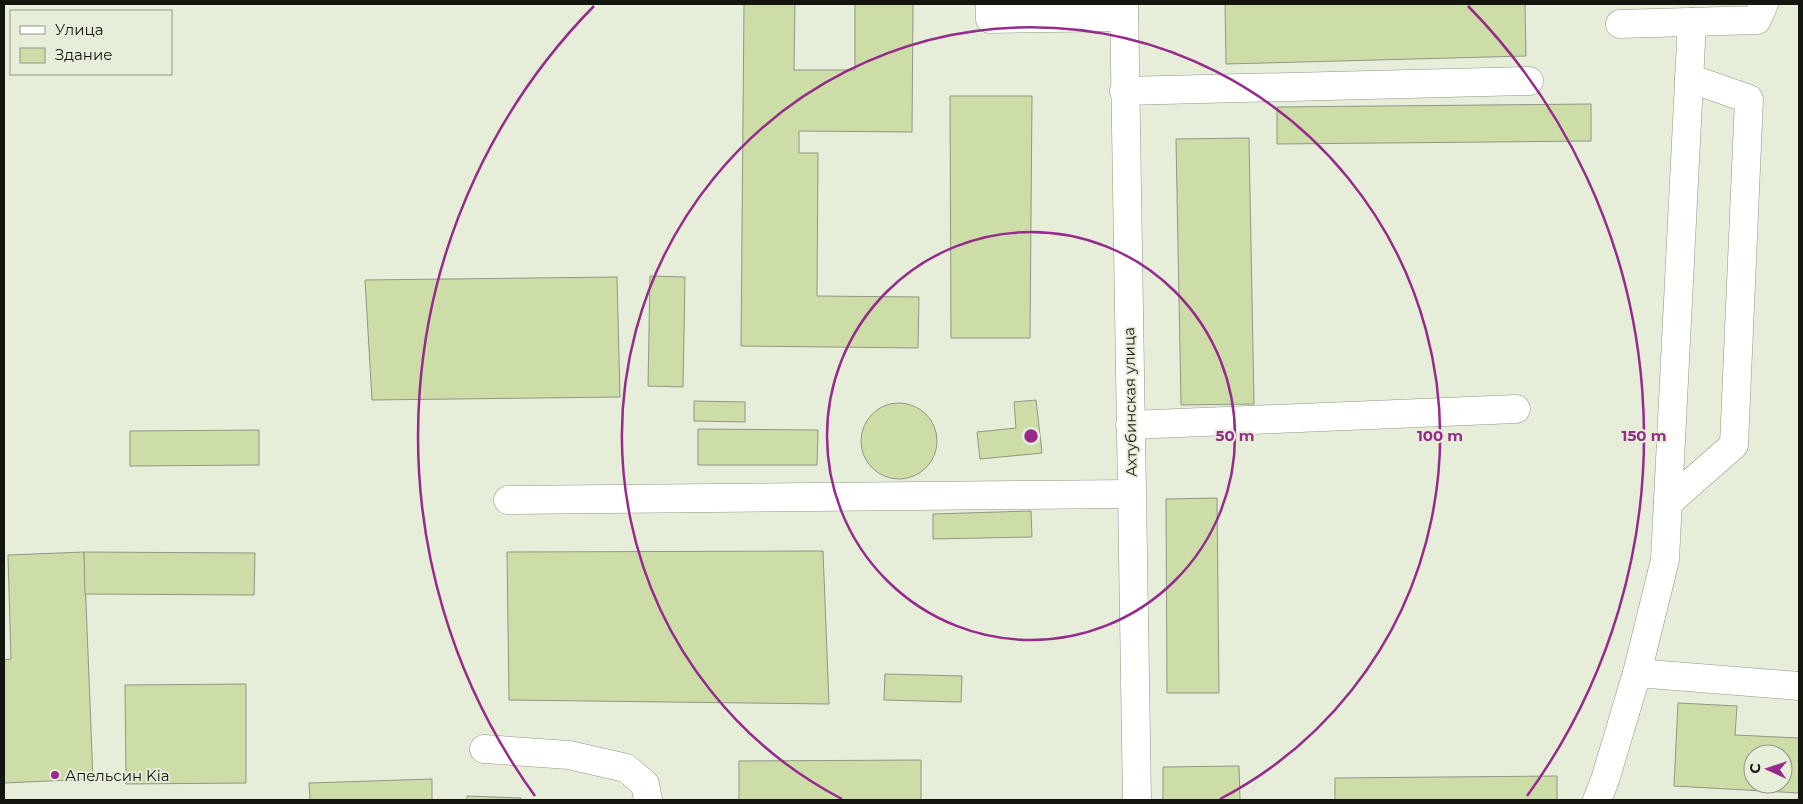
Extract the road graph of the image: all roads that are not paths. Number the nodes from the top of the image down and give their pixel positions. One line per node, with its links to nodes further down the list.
1 (990, 4): 3 (street)
2 (1764, 4): 4 (street)
3 (1124, 11): 8 (street, Ахтубинская улица)
4 (1692, 22): 5 (street); 6 (street)
5 (1620, 24)
6 (1689, 78): 13 (street); 13 (street)
7 (1529, 81): 8 (street)
8 (1124, 91): 10 (street, Ахтубинская улица)
9 (1516, 409): 10 (street)
10 (1130, 425): 11 (street, Ахтубинская улица)
11 (1132, 494): 12 (street); 18 (street, Ахтубинская улица)
12 (508, 500)
13 (1668, 503): 14 (street)
14 (1637, 673): 15 (street); 19 (street)
15 (1799, 686)
16 (484, 749): 17 (street)
17 (648, 800)
18 (1136, 800)
19 (1597, 800)

